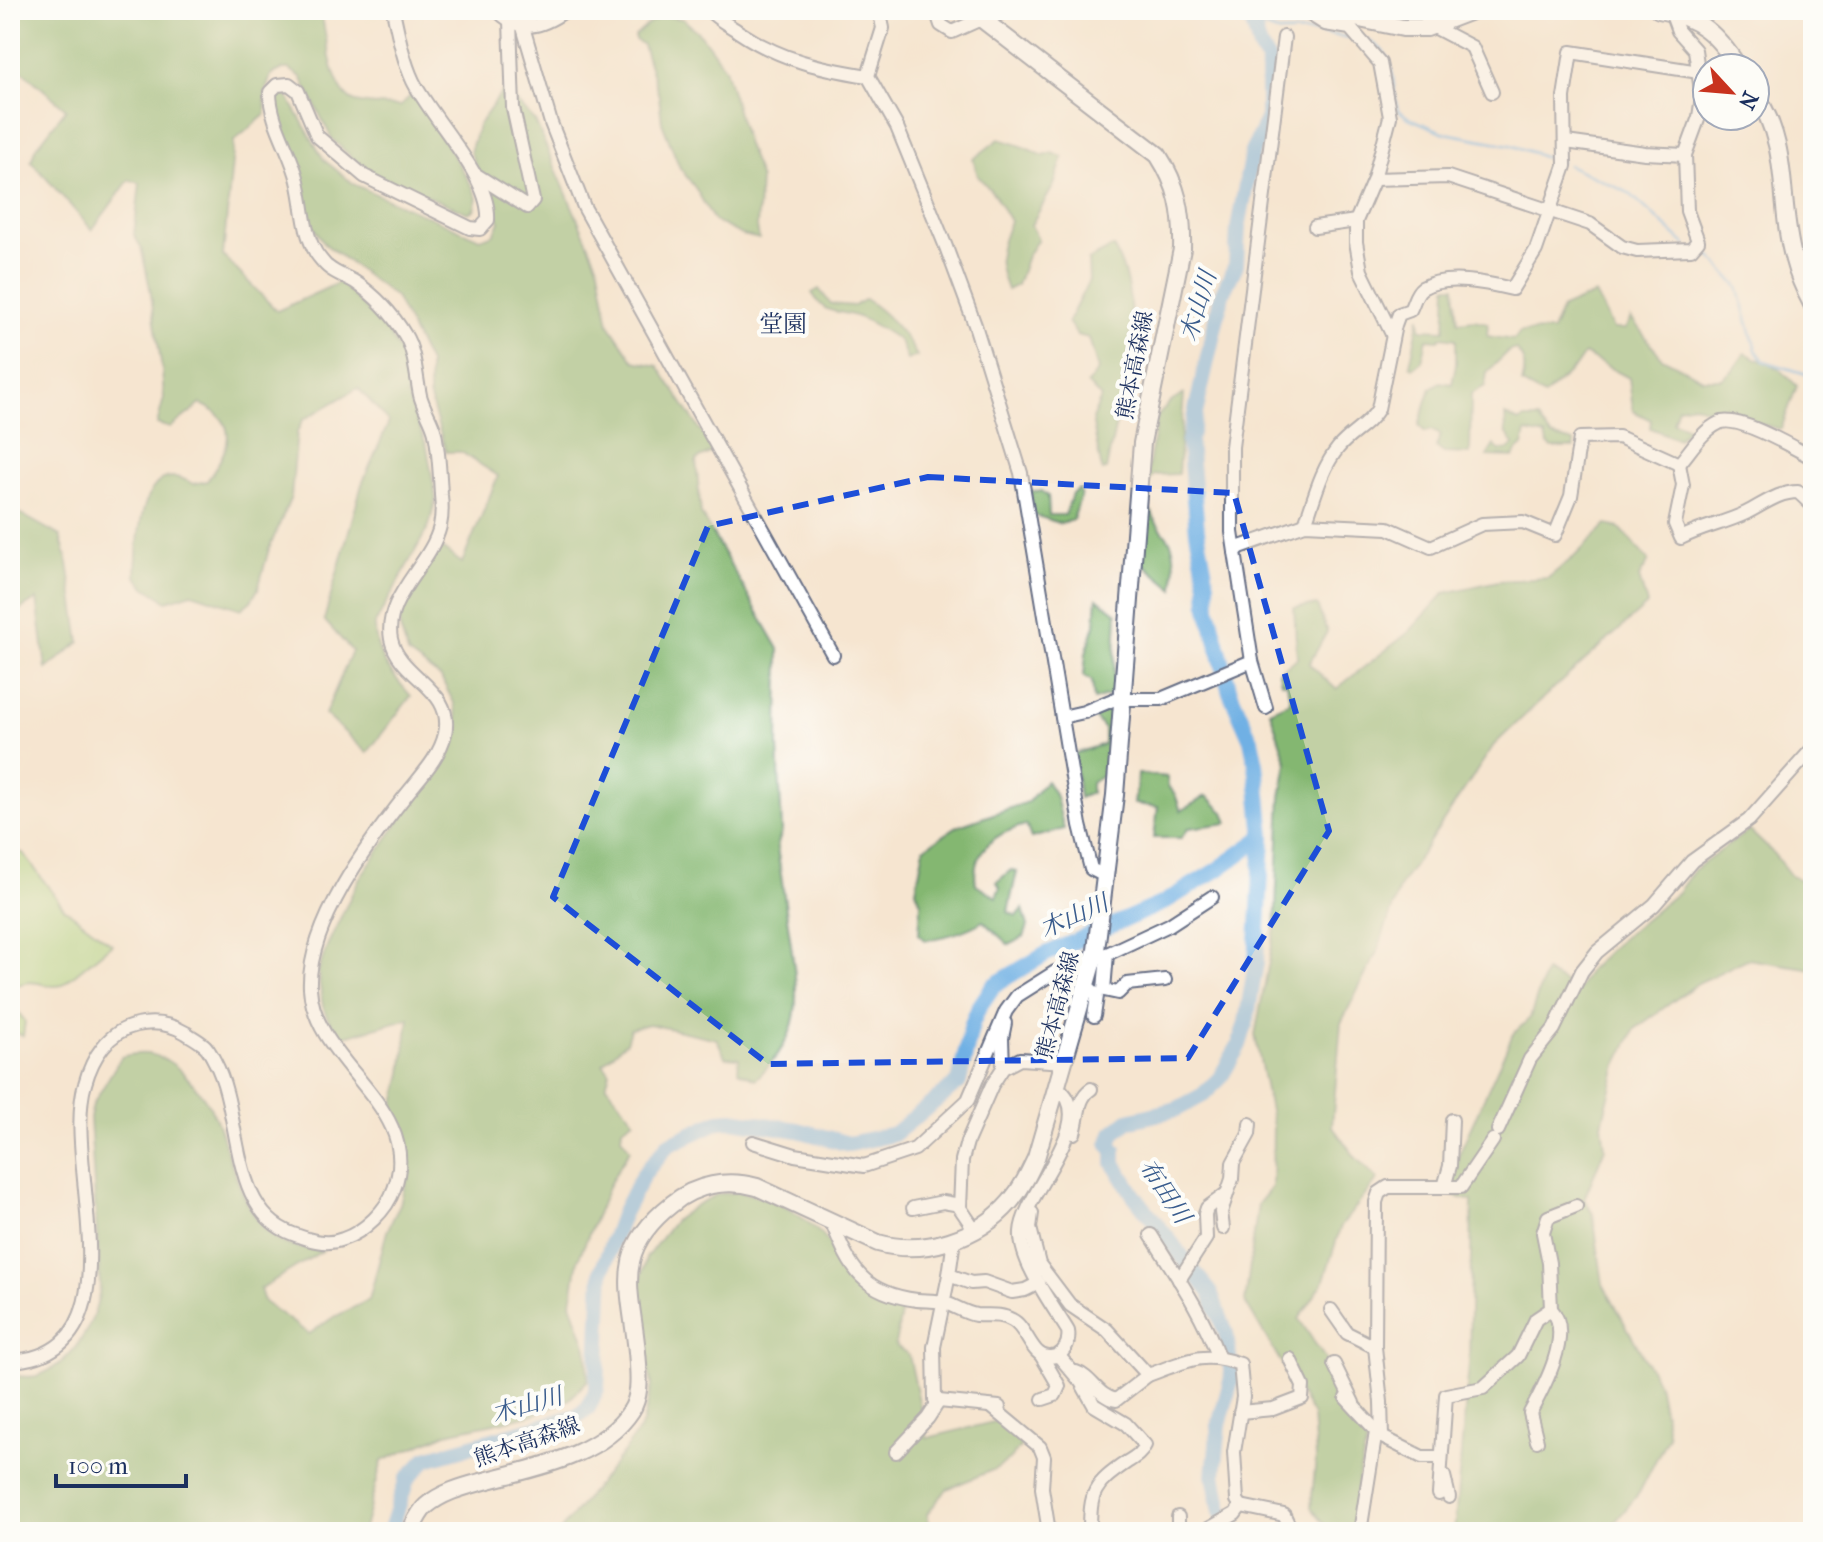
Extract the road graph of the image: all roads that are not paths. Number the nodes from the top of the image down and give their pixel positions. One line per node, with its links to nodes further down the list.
1 (393, 10): 26 (street)
2 (497, 10): 13 (street)
3 (566, 10): 15 (street)
4 (709, 10): 20 (street)
5 (879, 10): 20 (street)
6 (936, 10): 12 (street)
7 (1003, 10): 12 (main road)
8 (1303, 10): 27 (street)
9 (1316, 10): 14 (main road)
10 (1474, 10): 14 (main road)
11 (1665, 11): 17 (street); 18 (main road)
12 (976, 14): 40 (main road, 熊本高森線)
13 (510, 21): 15 (street); 26 (street)
14 (1432, 26): 21 (street)
15 (523, 27): 38 (street)
16 (1284, 37): 37 (street)
17 (1695, 52)
18 (1727, 52)
19 (1691, 71): 24 (street)
20 (868, 76): 42 (street)
21 (1492, 92)
22 (1771, 121): 31 (main road)
23 (1693, 132): 25 (street)
24 (1566, 142): 25 (street); 28 (street)
25 (1685, 155): 28 (street)
26 (474, 174): 83 (street)
27 (1374, 179): 28 (street); 29 (street)
28 (1550, 210): 32 (street)
29 (1356, 221): 30 (street); 32 (street)
30 (1315, 227)
31 (1813, 306)
32 (1392, 338): 36 (street)
33 (1813, 458): 34 (street)
34 (1679, 464): 35 (street); 36 (street)
35 (1813, 506)
36 (1305, 524): 37 (street)
37 (1235, 552): 39 (street)
38 (833, 655)
39 (1250, 662): 40 (street); 41 (street)
40 (1123, 699): 42 (street); 44 (main road, 熊本高森線)
41 (1266, 708)
42 (1062, 717): 44 (street)
43 (1813, 748): 59 (street)
44 (1105, 876): 46 (main road, 熊本高森線)
45 (1212, 897): 46 (street)
46 (1099, 954): 47 (street); 48 (main road, 熊本高森線); 49 (street)
47 (1165, 980)
48 (1085, 991): 50 (street); 51 (main road, 熊本高森線)
49 (1008, 1008): 52 (street); 58 (street)
50 (1094, 1016)
51 (1065, 1062): 52 (street); 53 (main road, 熊本高森線)
52 (1003, 1068): 62 (street)
53 (1058, 1088): 57 (street); 67 (main road, 熊本高森線)
54 (1091, 1089): 57 (street)
55 (1452, 1120): 59 (street)
56 (1250, 1124): 60 (street)
57 (1065, 1141): 61 (street)
58 (753, 1142)
59 (1444, 1187): 78 (street)
60 (1226, 1194): 66 (street); 71 (street)
61 (1036, 1195): 72 (street); 86 (street)
62 (960, 1205): 64 (street); 67 (street)
63 (1576, 1206): 74 (street)
64 (913, 1208)
65 (832, 1223): 69 (main road, 熊本高森線); 73 (street); 100 (main road, 熊本高森線)
66 (1223, 1228)
67 (975, 1230): 69 (main road, 熊本高森線)
68 (1151, 1235): 71 (street)
69 (954, 1240): 70 (street)
70 (949, 1275): 72 (street); 73 (street)
71 (1179, 1280): 81 (street)
72 (1039, 1283): 80 (street)
73 (942, 1306): 76 (street); 88 (street)
74 (1551, 1309): 91 (street); 93 (street)
75 (1331, 1310): 78 (street)
76 (960, 1313): 77 (street); 79 (street)
77 (987, 1325)
78 (1375, 1347): 90 (street)
79 (1041, 1355): 80 (street); 87 (street)
80 (1058, 1355): 85 (street)
81 (1218, 1356): 86 (street); 89 (street)
82 (1290, 1359): 89 (street)
83 (10, 1361)
84 (1334, 1364): 90 (street)
85 (1074, 1374): 86 (street); 102 (street)
86 (1148, 1375)
87 (1043, 1399)
88 (939, 1401): 92 (street); 101 (street)
89 (1240, 1412): 96 (street)
90 (1379, 1434): 93 (street); 95 (street)
91 (1537, 1441)
92 (896, 1452)
93 (1441, 1457): 94 (street)
94 (1444, 1495)
95 (1364, 1497): 97 (street); 106 (street)
96 (1241, 1506): 99 (street); 105 (street)
97 (1371, 1514)
98 (1178, 1517): 103 (street)
99 (1218, 1529): 104 (street)
100 (410, 1532)
101 (1049, 1532)
102 (1090, 1532)
103 (1178, 1532)
104 (1203, 1532)
105 (1292, 1532)
106 (1360, 1532)

